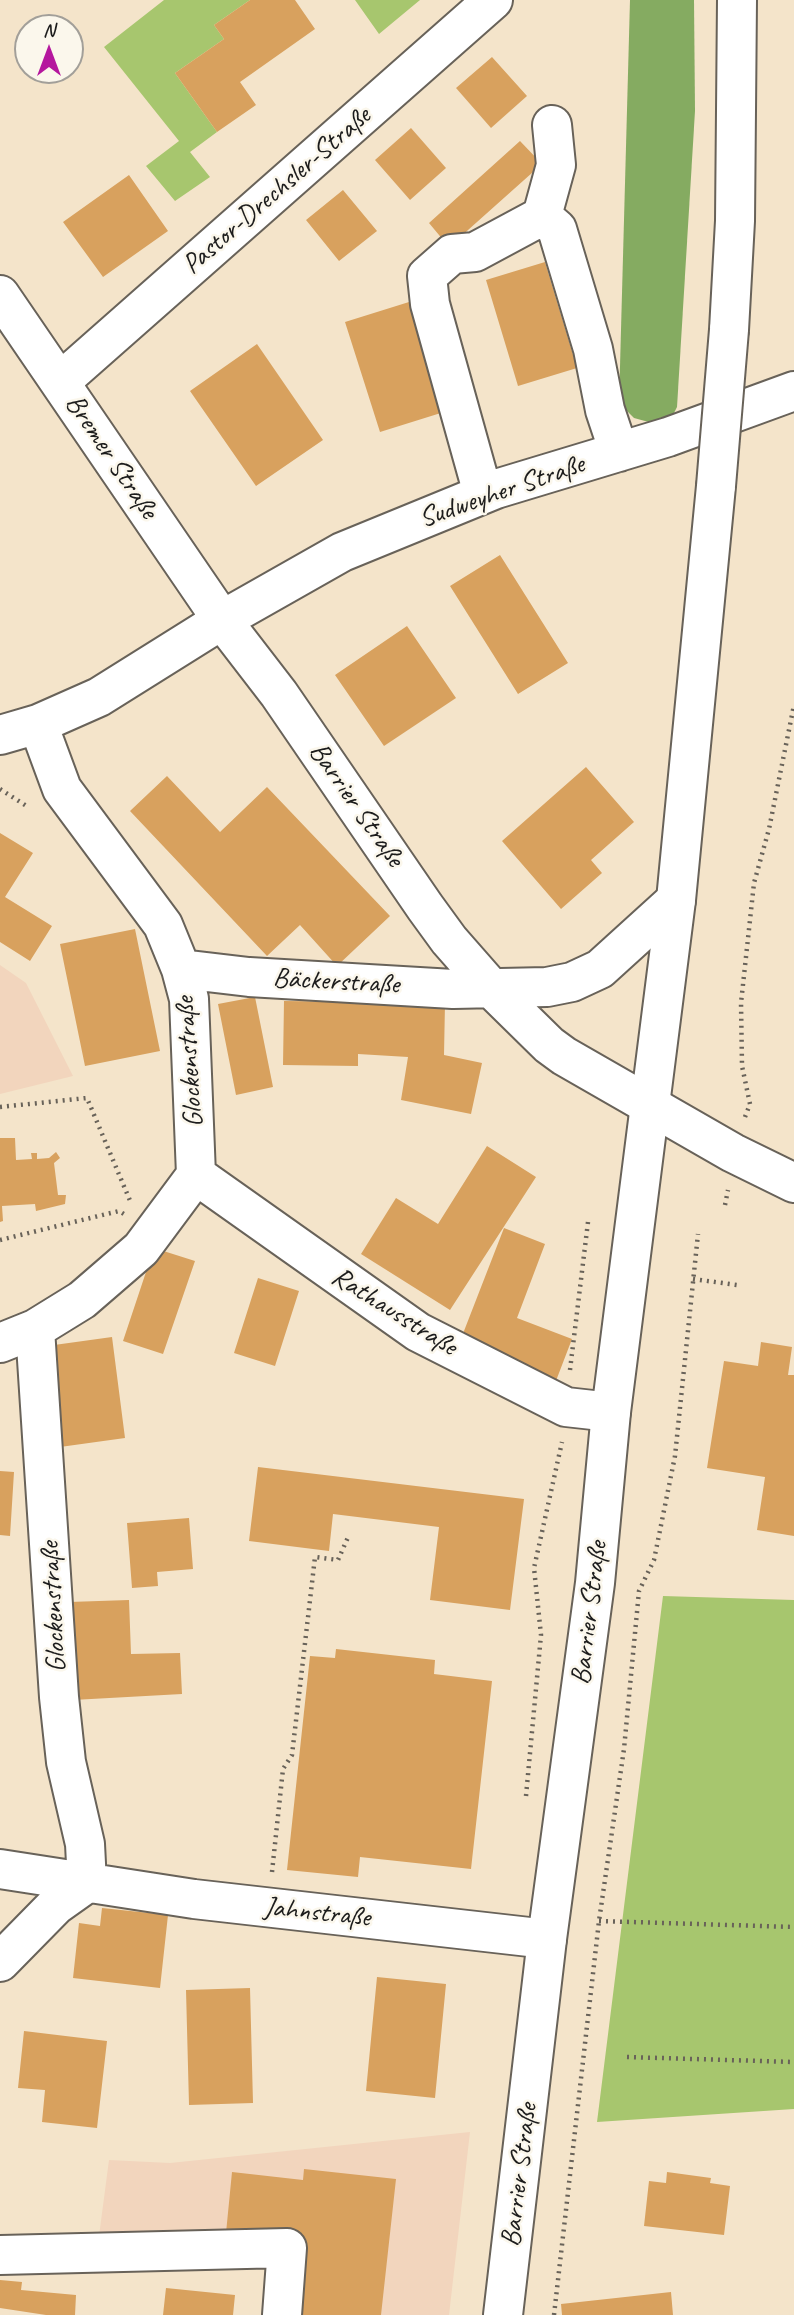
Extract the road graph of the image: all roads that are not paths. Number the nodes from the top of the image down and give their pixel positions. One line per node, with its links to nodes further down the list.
1 (493, 0): 6 (street, Pastor-Drechsler-Straße)
2 (737, 0): 13 (street, bridge)
3 (552, 125): 4 (street)
4 (542, 216): 8 (street); 9 (street)
5 (0, 295): 6 (street, Bremer Straße)
6 (60, 382): 10 (street, Bremer Straße)
7 (794, 391): 8 (street, Sudweyher Straße)
8 (619, 452): 9 (street, Sudweyher Straße)
9 (483, 494): 10 (street, Sudweyher Straße)
10 (222, 620): 11 (street, Sudweyher Straße); 15 (street, Barrier Straße)
11 (38, 724): 12 (street, Sudweyher Straße); 14 (street, Glockenstraße)
12 (0, 735)
13 (676, 900): 15 (street); 16 (street)
14 (181, 969): 15 (street, Bäckerstraße); 17 (street, Glockenstraße)
15 (492, 989): 16 (street, Barrier Straße)
16 (650, 1106): 18 (street); 21 (street, Barrier Straße)
17 (196, 1175): 19 (street); 21 (street, Rathausstraße)
18 (794, 1183)
19 (35, 1329): 20 (street); 23 (street, Glockenstraße)
20 (0, 1343)
21 (611, 1412): 24 (street, Barrier Straße)
22 (0, 1869): 23 (street)
23 (87, 1883): 24 (street, Jahnstraße); 25 (street)
24 (547, 1939): 28 (street, Barrier Straße)
25 (0, 1962)
26 (0, 2255): 27 (street)
27 (282, 2315)
28 (503, 2315)

